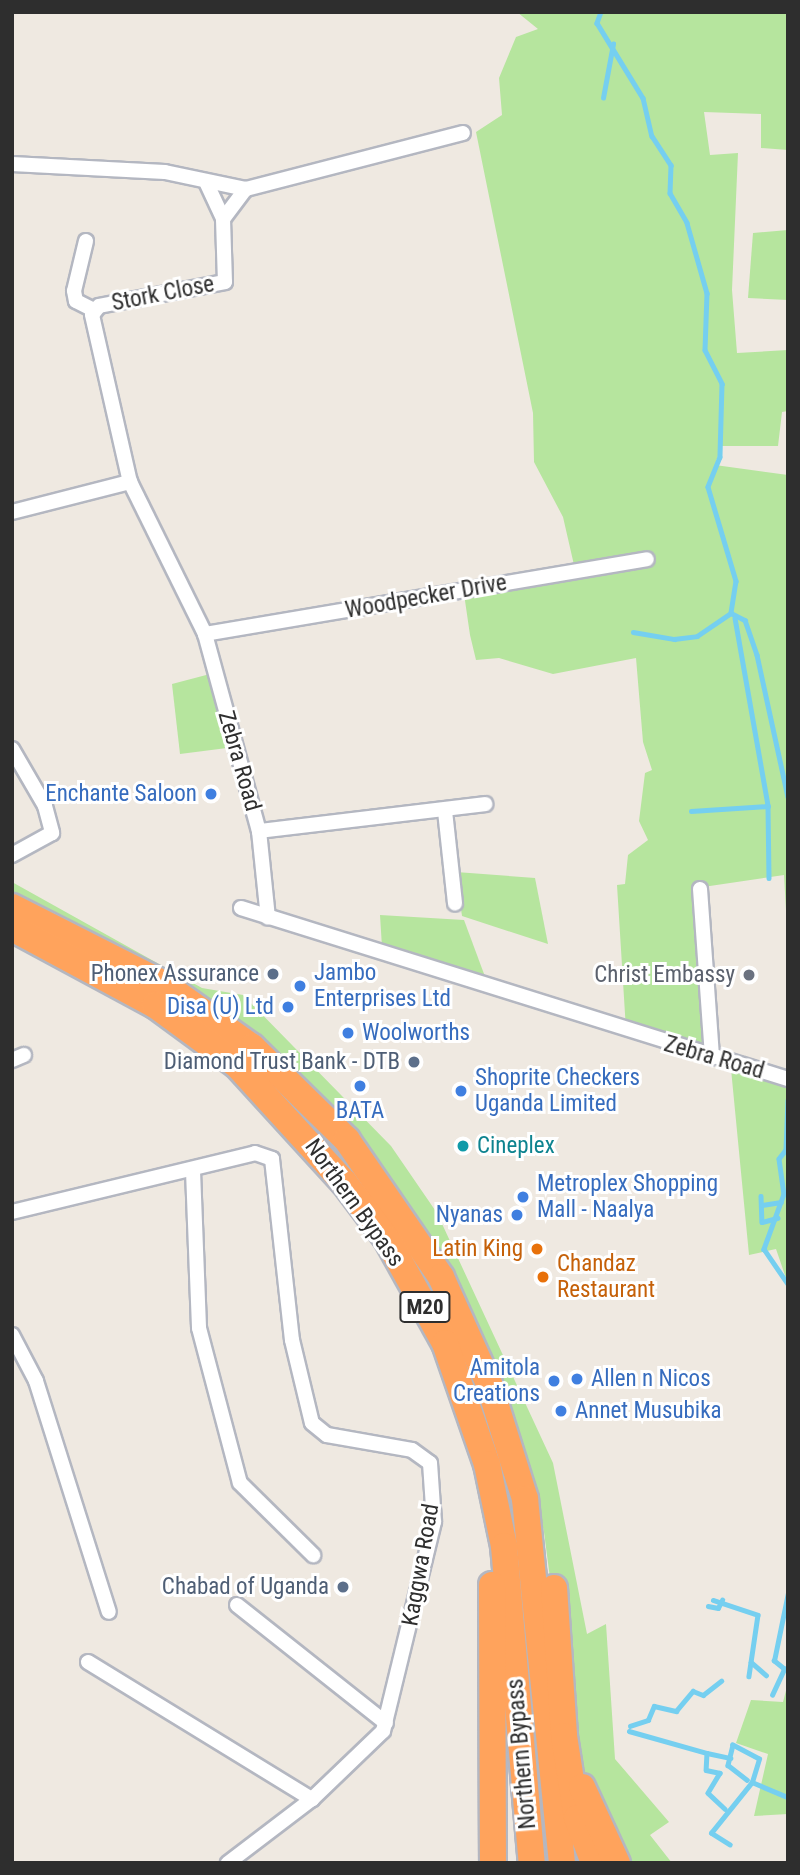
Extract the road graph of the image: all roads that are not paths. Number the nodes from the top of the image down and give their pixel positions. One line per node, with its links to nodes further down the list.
1 (463, 133): 4 (street)
2 (12, 164): 3 (street)
3 (207, 184): 4 (street); 5 (street, Stork Close)
4 (246, 189): 5 (street)
5 (223, 219): 7 (street, Stork Close)
6 (86, 241): 7 (street)
7 (94, 310): 8 (street, Stork Close)
8 (130, 482): 9 (street); 11 (street, Zebra Road)
9 (12, 513)
10 (647, 559): 11 (street, Woodpecker Drive)
11 (205, 634): 15 (street, Zebra Road)
12 (12, 750): 16 (street)
13 (485, 804): 14 (street, Zebra Road)
14 (445, 811): 15 (street, Zebra Road); 18 (street)
15 (259, 831): 21 (street)
16 (12, 855)
17 (700, 889): 23 (street)
18 (455, 903)
19 (12, 907): 28 (highway, Northern Bypass / M20)
20 (241, 908): 21 (street, Zebra Road)
21 (268, 918): 23 (street, Zebra Road)
22 (12, 928): 29 (highway, Northern Bypass / M20)
23 (712, 1058): 24 (street, Zebra Road)
24 (788, 1079)
25 (193, 1171): 26 (street); 30 (street); 34 (street, Kaggwa Road)
26 (12, 1212)
27 (12, 1335): 32 (street)
28 (531, 1540): 35 (highway); 40 (highway, Northern Bypass / M20)
29 (504, 1546): 37 (highway); 39 (highway, Northern Bypass / M20)
30 (313, 1555)
31 (237, 1605): 34 (street)
32 (109, 1612)
33 (88, 1662): 36 (street)
34 (386, 1723): 36 (street, Kaggwa Road)
35 (564, 1736): 41 (highway); 42 (highway)
36 (312, 1799): 38 (street, Kaggwa Road)
37 (493, 1862)
38 (228, 1863)
39 (532, 1863)
40 (562, 1863)
41 (594, 1863)
42 (617, 1863)

